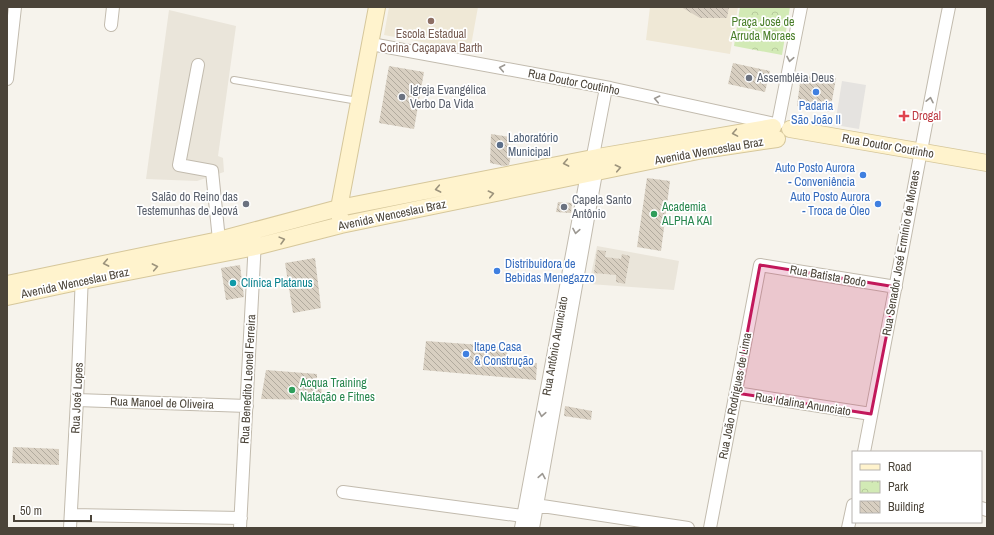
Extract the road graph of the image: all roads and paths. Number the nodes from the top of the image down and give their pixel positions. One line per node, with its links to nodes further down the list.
1 (15, 7): 8 (street)
2 (113, 7): 6 (street)
3 (377, 7): 7 (main road)
4 (801, 7): 14 (street, one-way to 14)
5 (949, 7): 15 (street, Rua Senador José Ermínio de Moraes, one-way to 5)
6 (111, 25)
7 (371, 44): 12 (street, Rua Doutor Coutinho, one-way to 7); 13 (main road)
8 (8, 57): 10 (street)
9 (198, 65): 22 (street)
10 (7, 79)
11 (234, 80): 13 (lane)
12 (606, 88): 14 (street, Rua Doutor Coutinho, one-way to 12); 17 (street, Rua Antônio Anunciato)
13 (360, 101): 19 (main road)
14 (779, 128): 15 (main road, Rua Doutor Coutinho); 17 (main road, Avenida Wenceslau Braz)
15 (919, 152): 16 (main road, Rua Doutor Coutinho); 27 (street, Rua Senador José Ermínio de Moraes)
16 (987, 163)
17 (592, 168): 18 (main road, Avenida Wenceslau Braz); 35 (street, Rua Antônio Anunciato)
18 (462, 192): 19 (main road, Avenida Wenceslau Braz, one-way to 19); 20 (main road, Avenida Wenceslau Braz)
19 (338, 208): 20 (main road); 21 (main road, Avenida Wenceslau Braz)
20 (341, 225): 23 (main road, Avenida Wenceslau Braz, one-way to 20)
21 (256, 230): 22 (main road, Avenida Wenceslau Braz); 23 (street, Rua Benedito Leonel Ferreira)
22 (219, 240): 25 (main road, Avenida Wenceslau Braz, one-way to 25)
23 (255, 247): 25 (main road, Avenida Wenceslau Braz, one-way to 23); 31 (street, Rua Benedito Leonel Ferreira)
24 (760, 265): 27 (street, Rua Batista Bodo); 29 (street, Rua João Rodrigues de Lima)
25 (82, 274): 26 (main road, Avenida Wenceslau Braz); 28 (main road, Avenida Wenceslau Braz); 30 (street, Rua José Lopes)
26 (7, 284)
27 (896, 287): 32 (street, Rua Senador José Ermínio de Moraes)
28 (7, 297)
29 (736, 393): 32 (street, Rua Idalina Anunciato); 42 (street, Rua João Rodrigues de Lima)
30 (77, 400): 31 (street, Rua Manoel de Oliveira); 37 (street, Rua José Lopes)
31 (247, 406): 38 (street, Rua Benedito Leonel Ferreira)
32 (871, 414): 33 (street, Rua Senador José Ermínio de Moraes)
33 (864, 451)
34 (343, 492): 39 (street)
35 (532, 504): 39 (street, Rua Antônio Anunciato); 41 (street)
36 (852, 510): 43 (street)
37 (71, 515): 38 (street); 40 (street, Rua José Lopes)
38 (240, 523)
39 (528, 523)
40 (70, 528)
41 (688, 528)
42 (710, 528)
43 (848, 528)

